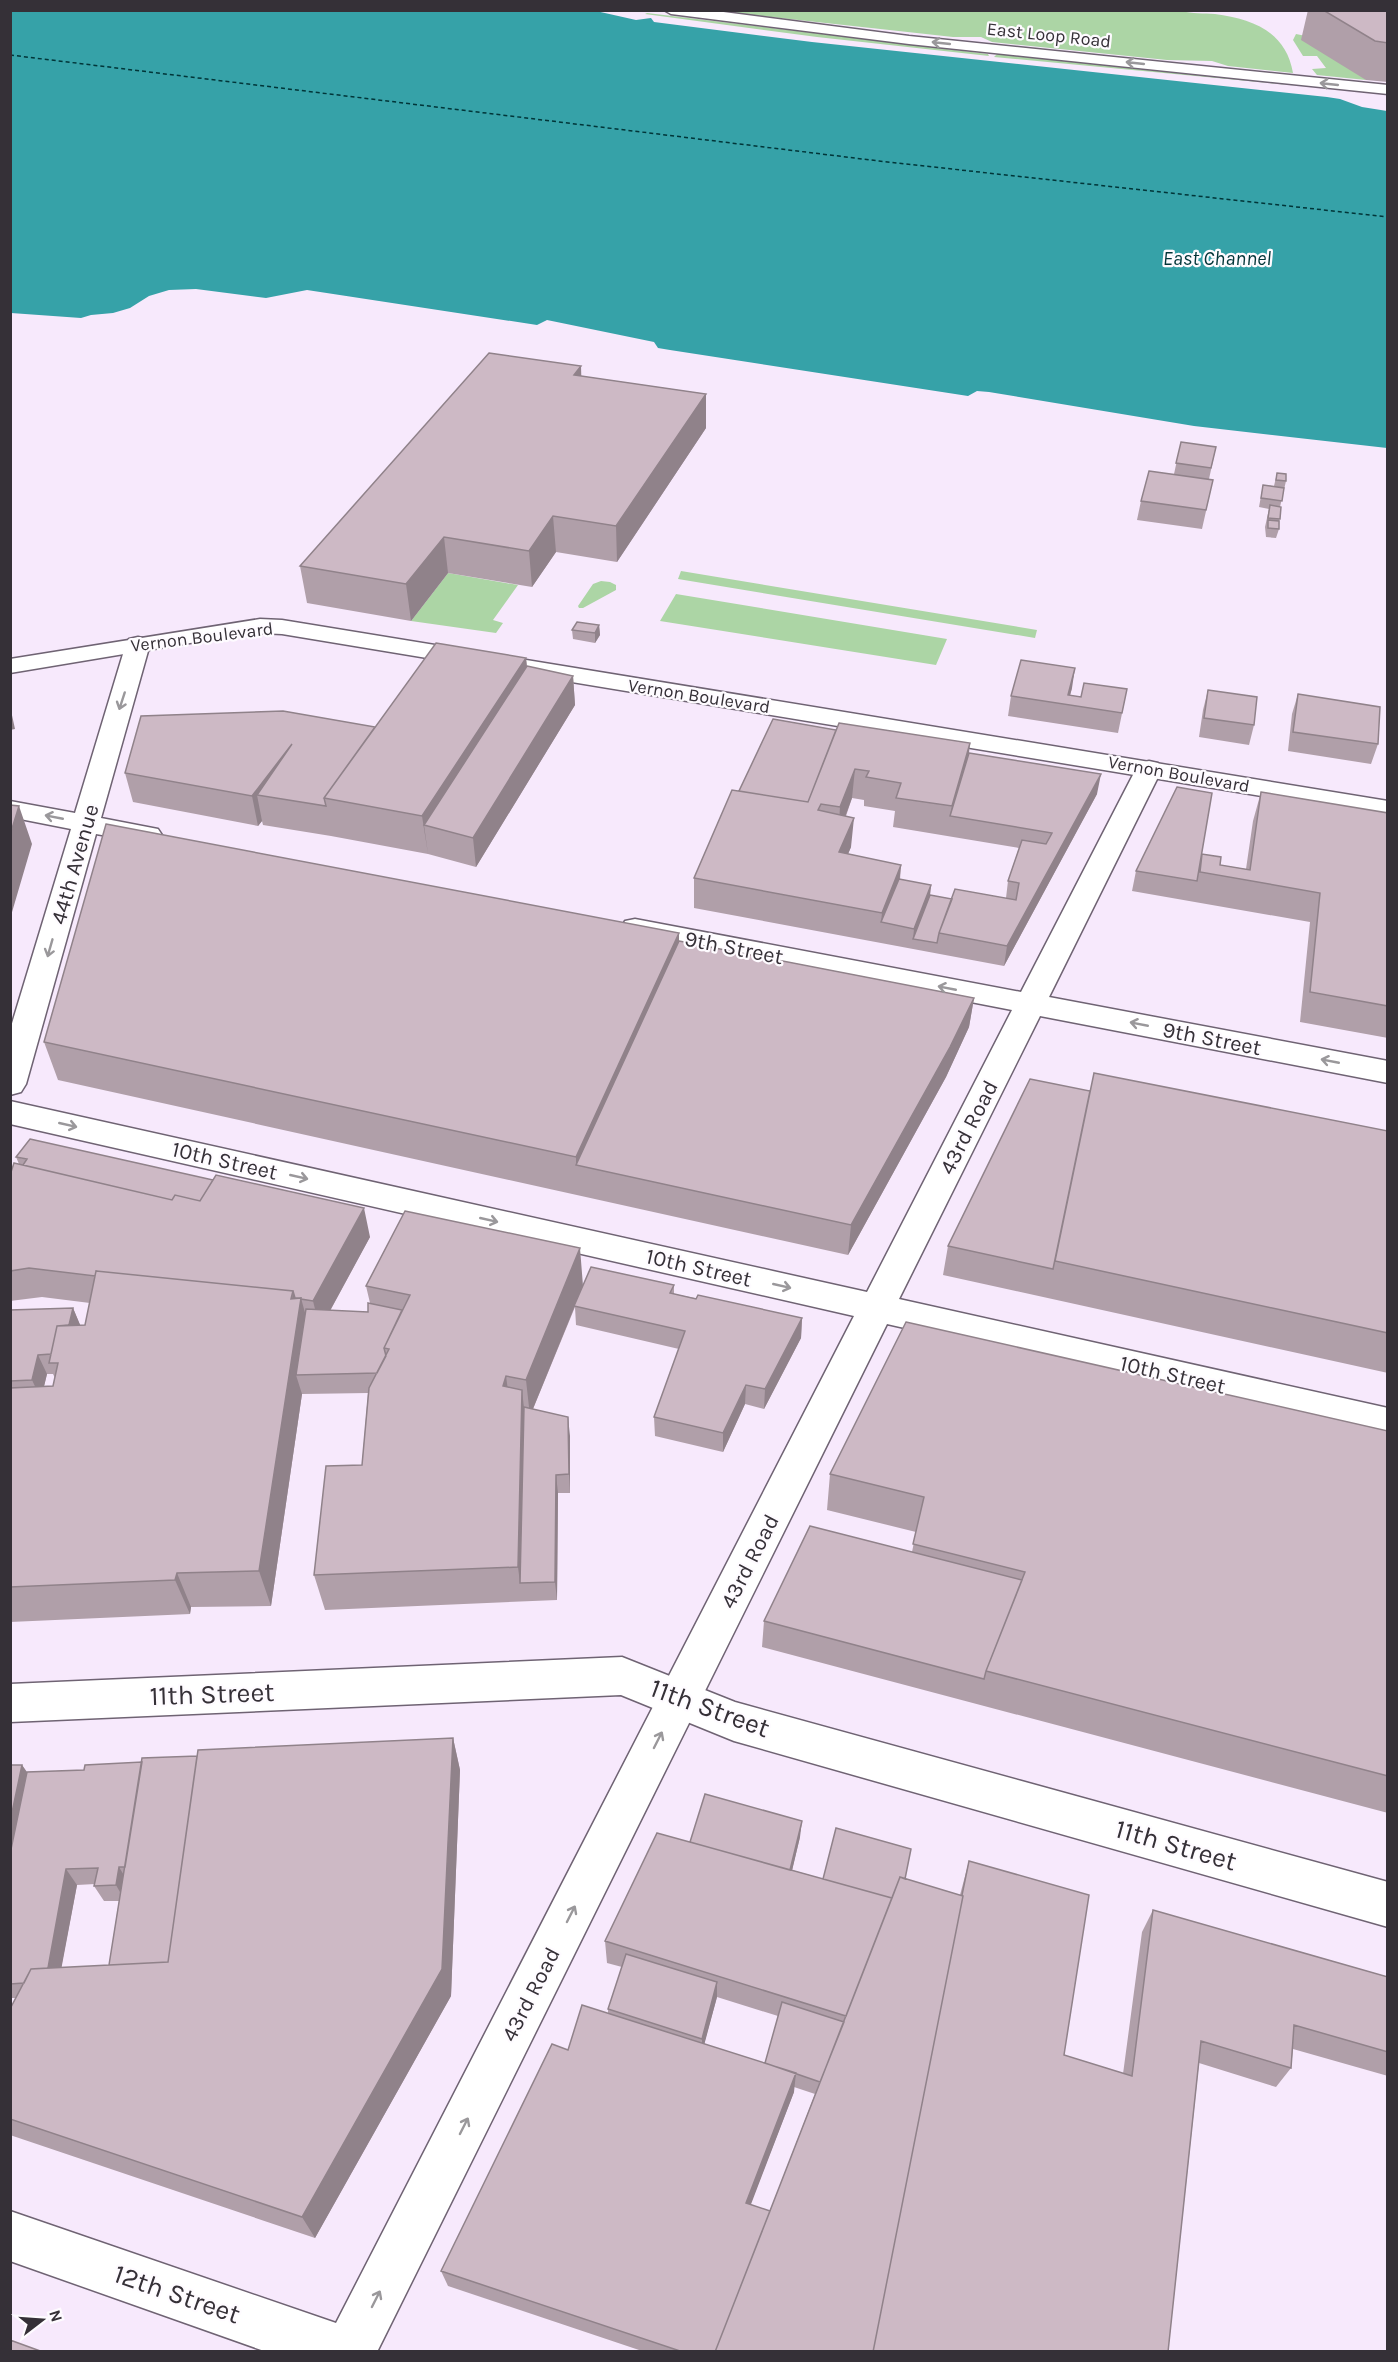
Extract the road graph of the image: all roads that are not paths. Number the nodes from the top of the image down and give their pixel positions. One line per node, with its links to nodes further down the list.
1 (671, 10): 2 (street, East Loop Road, one-way to 1)
2 (1388, 90)
3 (138, 644): 4 (street, Vernon Boulevard); 5 (street, Vernon Boulevard); 8 (street, 44th Avenue, one-way to 8)
4 (10, 666)
5 (1149, 769): 7 (street, Vernon Boulevard); 11 (street, 43rd Road)
6 (10, 809): 8 (street, one-way to 6)
7 (1388, 809)
8 (86, 823): 9 (street); 13 (street, 44th Avenue, one-way to 13)
9 (169, 839)
10 (607, 923): 11 (street, 9th Street, one-way to 10)
11 (1030, 1004): 12 (street, 9th Street, one-way to 11); 15 (street, 43rd Road)
12 (1388, 1072)
13 (10, 1084)
14 (10, 1112): 15 (street, 10th Street, one-way to 15)
15 (877, 1307): 16 (street, 10th Street); 17 (street, 43rd Road)
16 (1388, 1423)
17 (680, 1698): 18 (street, 11th Street); 19 (street, 11th Street); 22 (street, 43rd Road, one-way to 17)
18 (10, 1703)
19 (1388, 1905)
20 (10, 2236): 21 (street, 12th Street)
21 (343, 2352)
22 (349, 2352)

